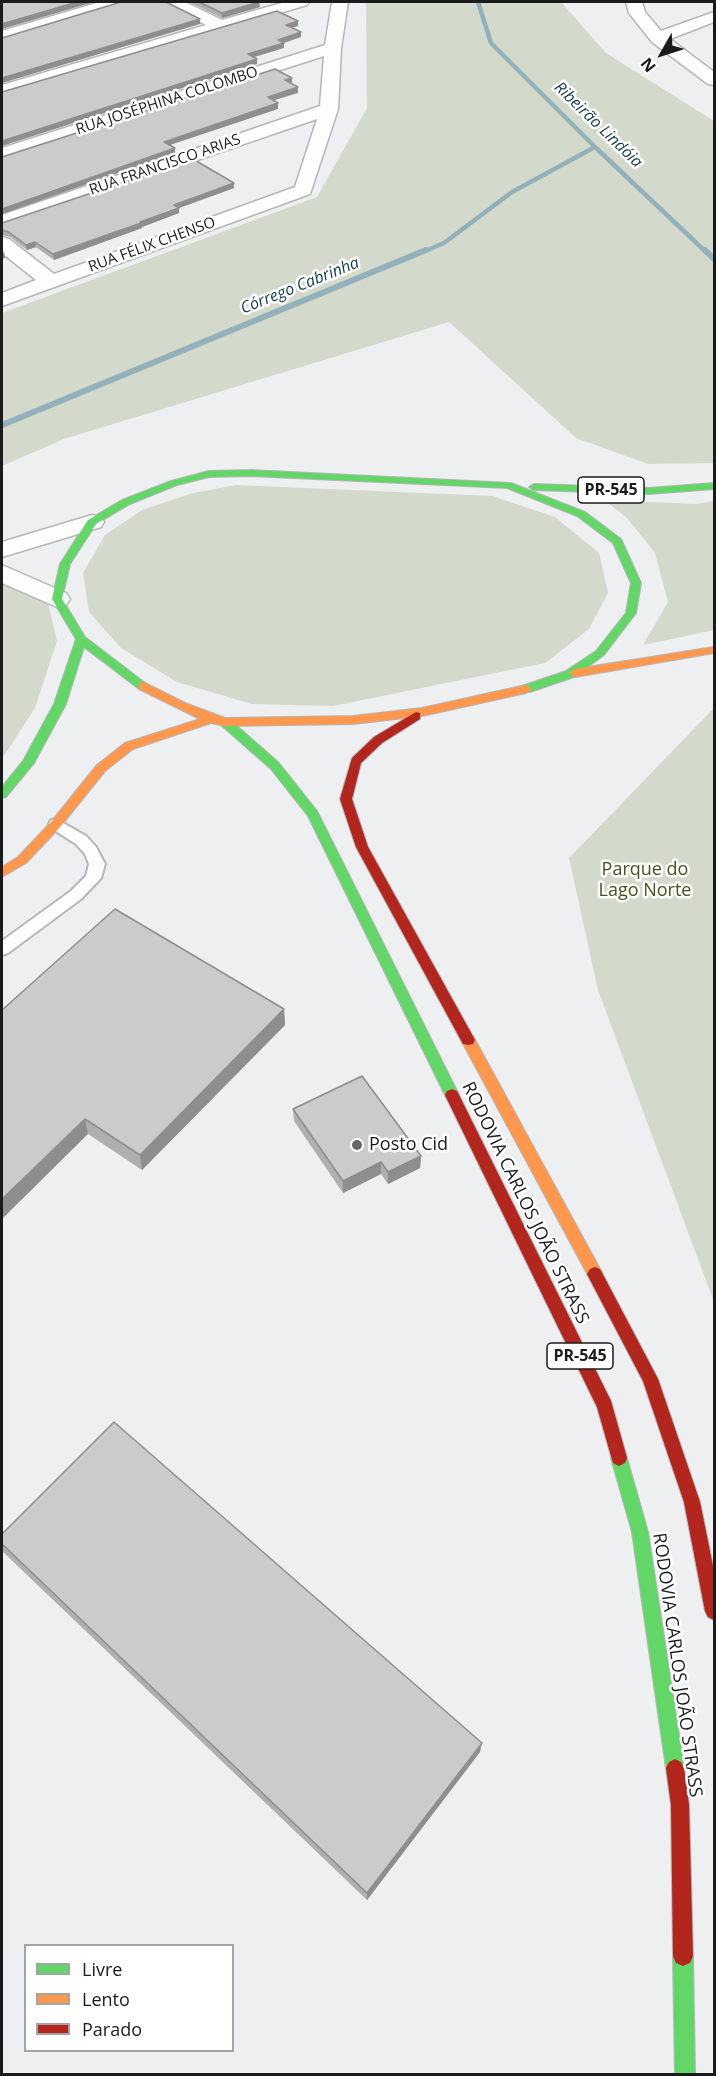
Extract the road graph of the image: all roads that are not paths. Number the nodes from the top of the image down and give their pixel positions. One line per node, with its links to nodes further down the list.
1 (115, 2): 8 (street)
2 (174, 2): 7 (street)
3 (301, 2): 7 (street)
4 (340, 2): 10 (street)
5 (634, 2): 9 (street)
6 (714, 17): 9 (street)
7 (219, 25): 12 (street)
8 (2, 36)
9 (658, 38): 11 (street)
10 (333, 48): 13 (street); 14 (street, RUA JOSÉPHINA COLOMBO)
11 (714, 80)
12 (2, 90)
13 (329, 109): 15 (street, RUA FRANCISCO ARIAS); 17 (street, RUA FÉLIX CHENSO)
14 (2, 154)
15 (2, 221)
16 (2, 243): 17 (street)
17 (51, 282): 18 (street, RUA FÉLIX CHENSO)
18 (2, 300)
19 (508, 486): 20 (main road, PR-545); 21 (main road); 27 (main road)
20 (714, 486)
21 (92, 522): 22 (street); 24 (main road)
22 (2, 550)
23 (2, 573): 24 (street)
24 (57, 599): 25 (main road)
25 (81, 639): 29 (main road); 30 (main road)
26 (714, 650): 27 (main road)
27 (570, 674): 28 (main road)
28 (422, 712): 29 (main road); 34 (main road, RODOVIA CARLOS JOÃO STRASS / PR-545)
29 (218, 720): 31 (main road); 35 (main road, RODOVIA CARLOS JOÃO STRASS / PR-545)
30 (2, 795)
31 (56, 824): 32 (main road); 33 (lane)
32 (2, 873)
33 (2, 949)
34 (714, 1611)
35 (685, 2074)

